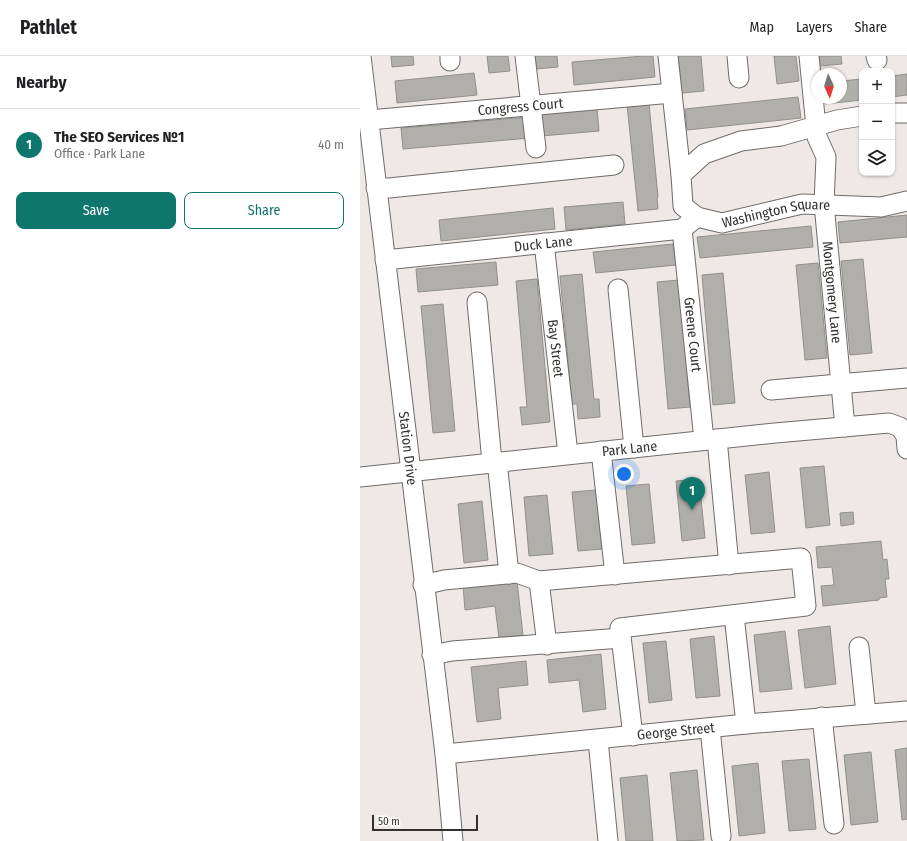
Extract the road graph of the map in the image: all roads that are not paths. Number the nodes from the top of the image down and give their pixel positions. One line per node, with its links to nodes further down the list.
1 (361, 56): 12 (street, Station Drive)
2 (525, 56): 8 (street)
3 (668, 56): 7 (street, Washington Square)
4 (737, 56): 6 (street)
5 (810, 56): 13 (street)
6 (739, 78)
7 (672, 93): 8 (street, Congress Court); 16 (street, Washington Square)
8 (530, 105): 12 (street, Congress Court); 14 (street)
9 (895, 113): 10 (street)
10 (907, 113)
11 (859, 117): 13 (street)
12 (368, 120): 17 (street, Station Drive)
13 (817, 126): 16 (street); 19 (street, Montgomery Lane)
14 (536, 148)
15 (614, 165): 17 (street)
16 (681, 175): 20 (street, Washington Square)
17 (376, 188): 23 (street, Station Drive)
18 (907, 202): 19 (street, Washington Square)
19 (824, 204): 20 (street, Washington Square); 27 (street, Montgomery Lane)
20 (697, 217): 21 (street)
21 (682, 229): 22 (street, Duck Lane); 30 (street, Greene Court)
22 (544, 243): 23 (street, Duck Lane); 34 (street, Bay Street)
23 (385, 260): 36 (street, Station Drive)
24 (618, 289): 31 (street)
25 (477, 302): 35 (street)
26 (907, 378): 27 (street)
27 (842, 384): 28 (street); 29 (street, Montgomery Lane)
28 (771, 390)
29 (846, 427): 30 (street, Park Lane); 32 (street, Park Lane)
30 (710, 440): 31 (street, Park Lane); 38 (street, Greene Court)
31 (634, 448): 33 (street, Park Lane)
32 (907, 449)
33 (601, 451): 34 (street, Park Lane); 40 (street)
34 (568, 454): 35 (street, Park Lane)
35 (494, 461): 36 (street, Park Lane); 39 (street)
36 (410, 471): 37 (street, Park Lane); 42 (street, Station Drive)
37 (360, 476)
38 (729, 565): 40 (street); 43 (street)
39 (509, 574): 41 (street); 42 (street)
40 (615, 575): 41 (street)
41 (539, 581): 45 (street)
42 (423, 585): 47 (street, Station Drive)
43 (734, 615): 44 (street); 51 (street)
44 (621, 638): 45 (street); 53 (street)
45 (546, 645): 47 (street)
46 (860, 647): 49 (street)
47 (432, 655): 55 (street, Station Drive)
48 (907, 711): 49 (street, George Street)
49 (866, 714): 50 (street, George Street)
50 (822, 718): 51 (street, George Street); 56 (street)
51 (746, 724): 52 (street, George Street)
52 (710, 728): 53 (street, George Street); 57 (street)
53 (633, 736): 54 (street, George Street)
54 (598, 740): 55 (street, George Street); 59 (street)
55 (445, 754): 58 (street, Station Drive)
56 (834, 824)
57 (721, 836)
58 (453, 841)
59 (608, 841)

